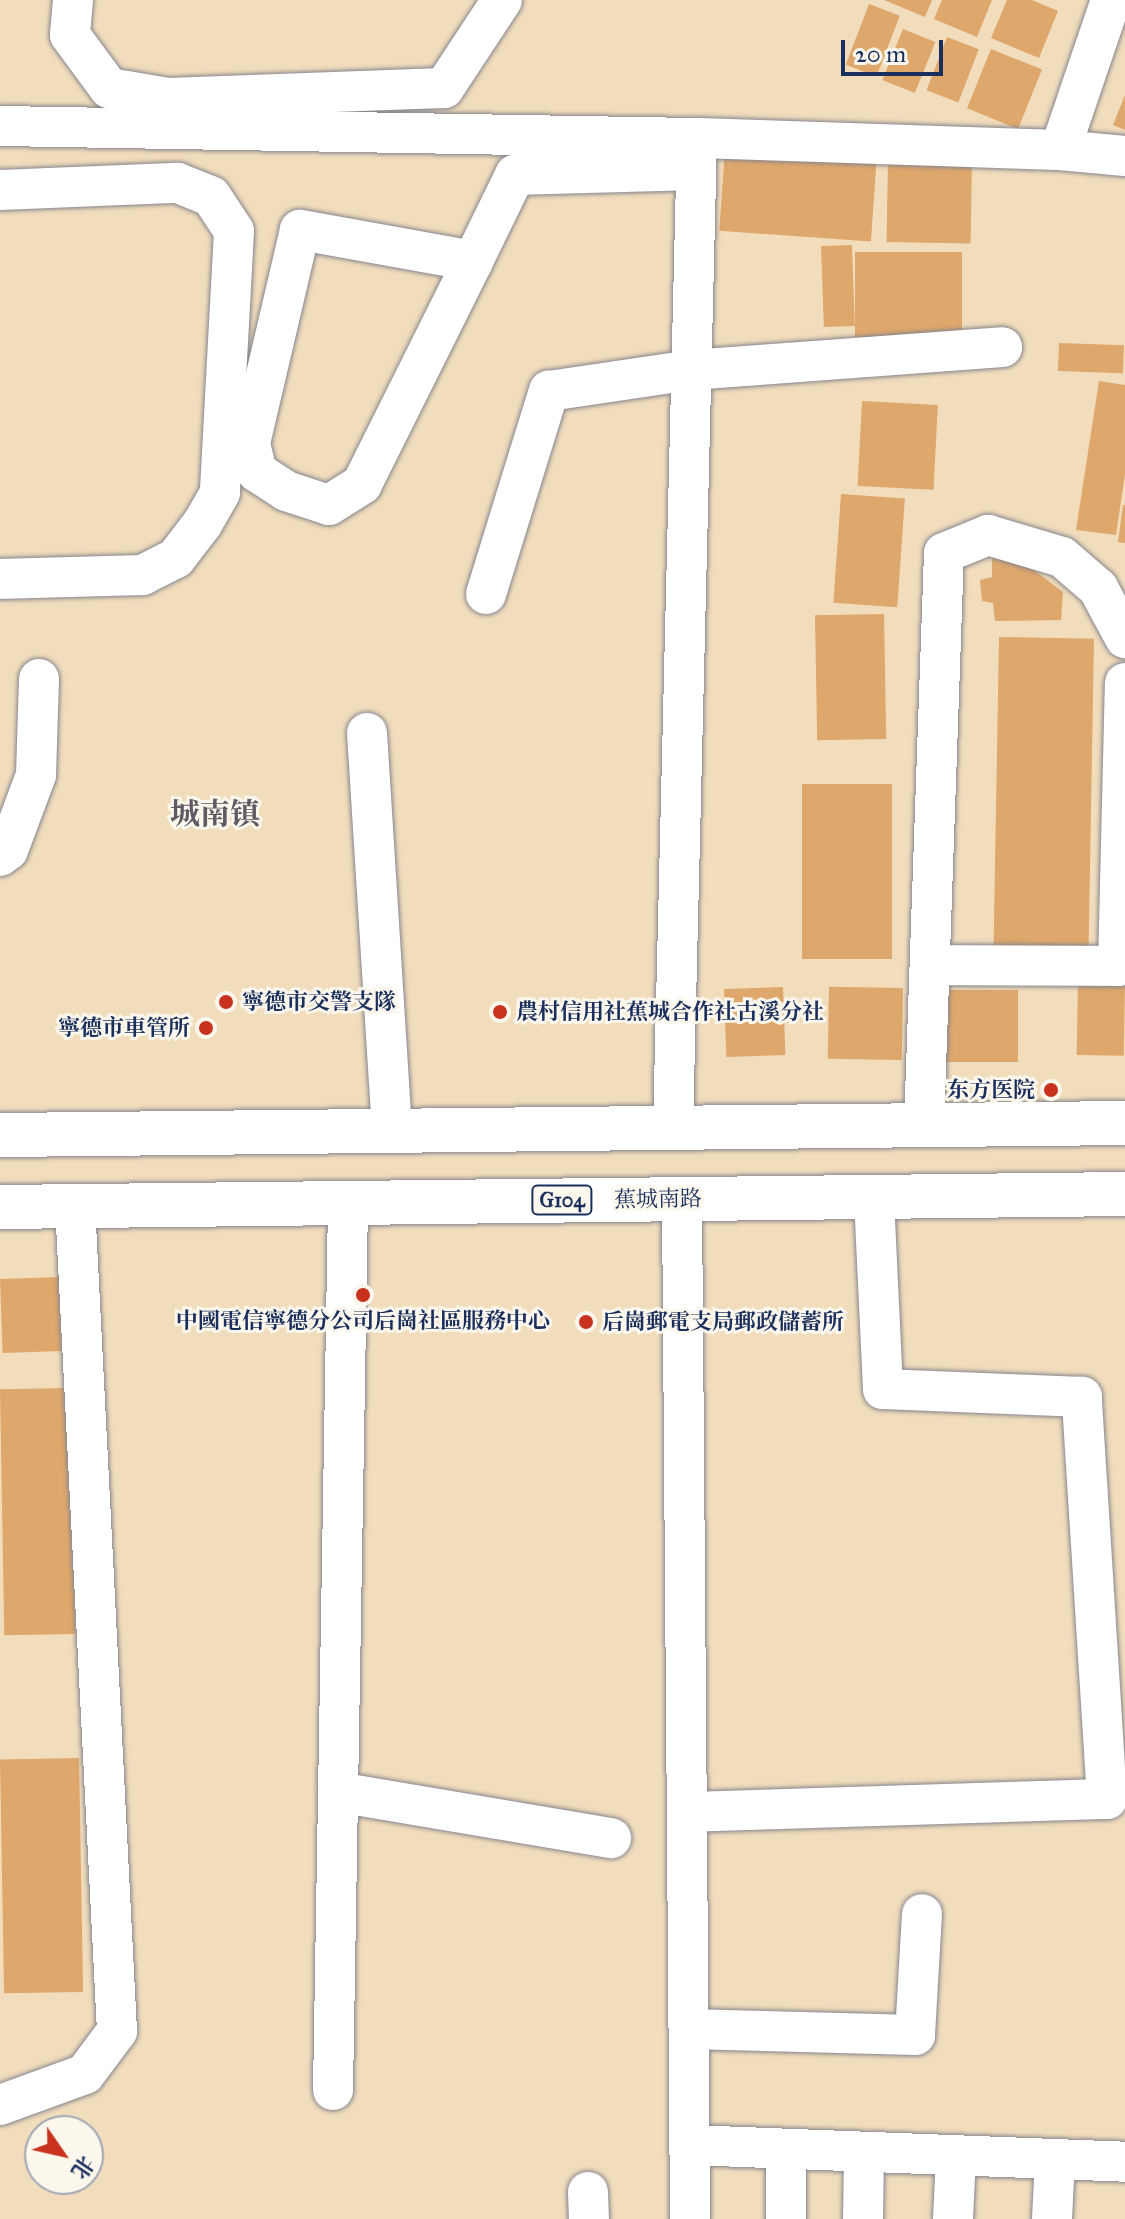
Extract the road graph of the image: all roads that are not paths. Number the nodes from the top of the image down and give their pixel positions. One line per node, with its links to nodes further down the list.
1 (73, 0): 2 (street)
2 (502, 0)
3 (1111, 0): 5 (street)
4 (0, 126): 6 (street)
5 (1060, 150): 6 (street); 7 (street)
6 (696, 154): 9 (street); 11 (street)
7 (1125, 156)
8 (0, 190): 12 (street)
9 (473, 261): 9 (street)
10 (1002, 347): 11 (street)
11 (691, 370): 13 (street); 22 (street)
12 (0, 579)
13 (486, 594)
14 (1125, 638): 19 (street)
15 (39, 679): 18 (street)
16 (1125, 683): 19 (street)
17 (367, 733): 23 (street)
18 (0, 856)
19 (930, 965): 21 (street)
20 (1125, 1123): 21 (highway)
21 (924, 1125): 22 (highway)
22 (673, 1128): 23 (highway)
23 (392, 1131): 24 (highway)
24 (0, 1135)
25 (1125, 1194): 26 (highway, 蕉城南路 / G104)
26 (874, 1197): 27 (highway, 蕉城南路 / G104); 32 (street)
27 (682, 1199): 28 (highway, 蕉城南路 / G104); 32 (street)
28 (348, 1203): 29 (highway, 蕉城南路 / G104); 31 (street)
29 (75, 1206): 30 (highway, 蕉城南路 / G104); 37 (street)
30 (0, 1207)
31 (338, 1792): 33 (street); 36 (street)
32 (687, 1812): 35 (street)
33 (611, 1838)
34 (922, 1914): 35 (street)
35 (689, 2029): 38 (street)
36 (333, 2090)
37 (0, 2105)
38 (690, 2145): 39 (street); 44 (street)
39 (786, 2149): 40 (street); 45 (street)
40 (864, 2152): 41 (street); 46 (street)
41 (956, 2155): 42 (street); 47 (street)
42 (1055, 2159): 43 (street); 48 (street)
43 (1125, 2162)
44 (690, 2219)
45 (786, 2219)
46 (863, 2219)
47 (953, 2219)
48 (1052, 2219)

